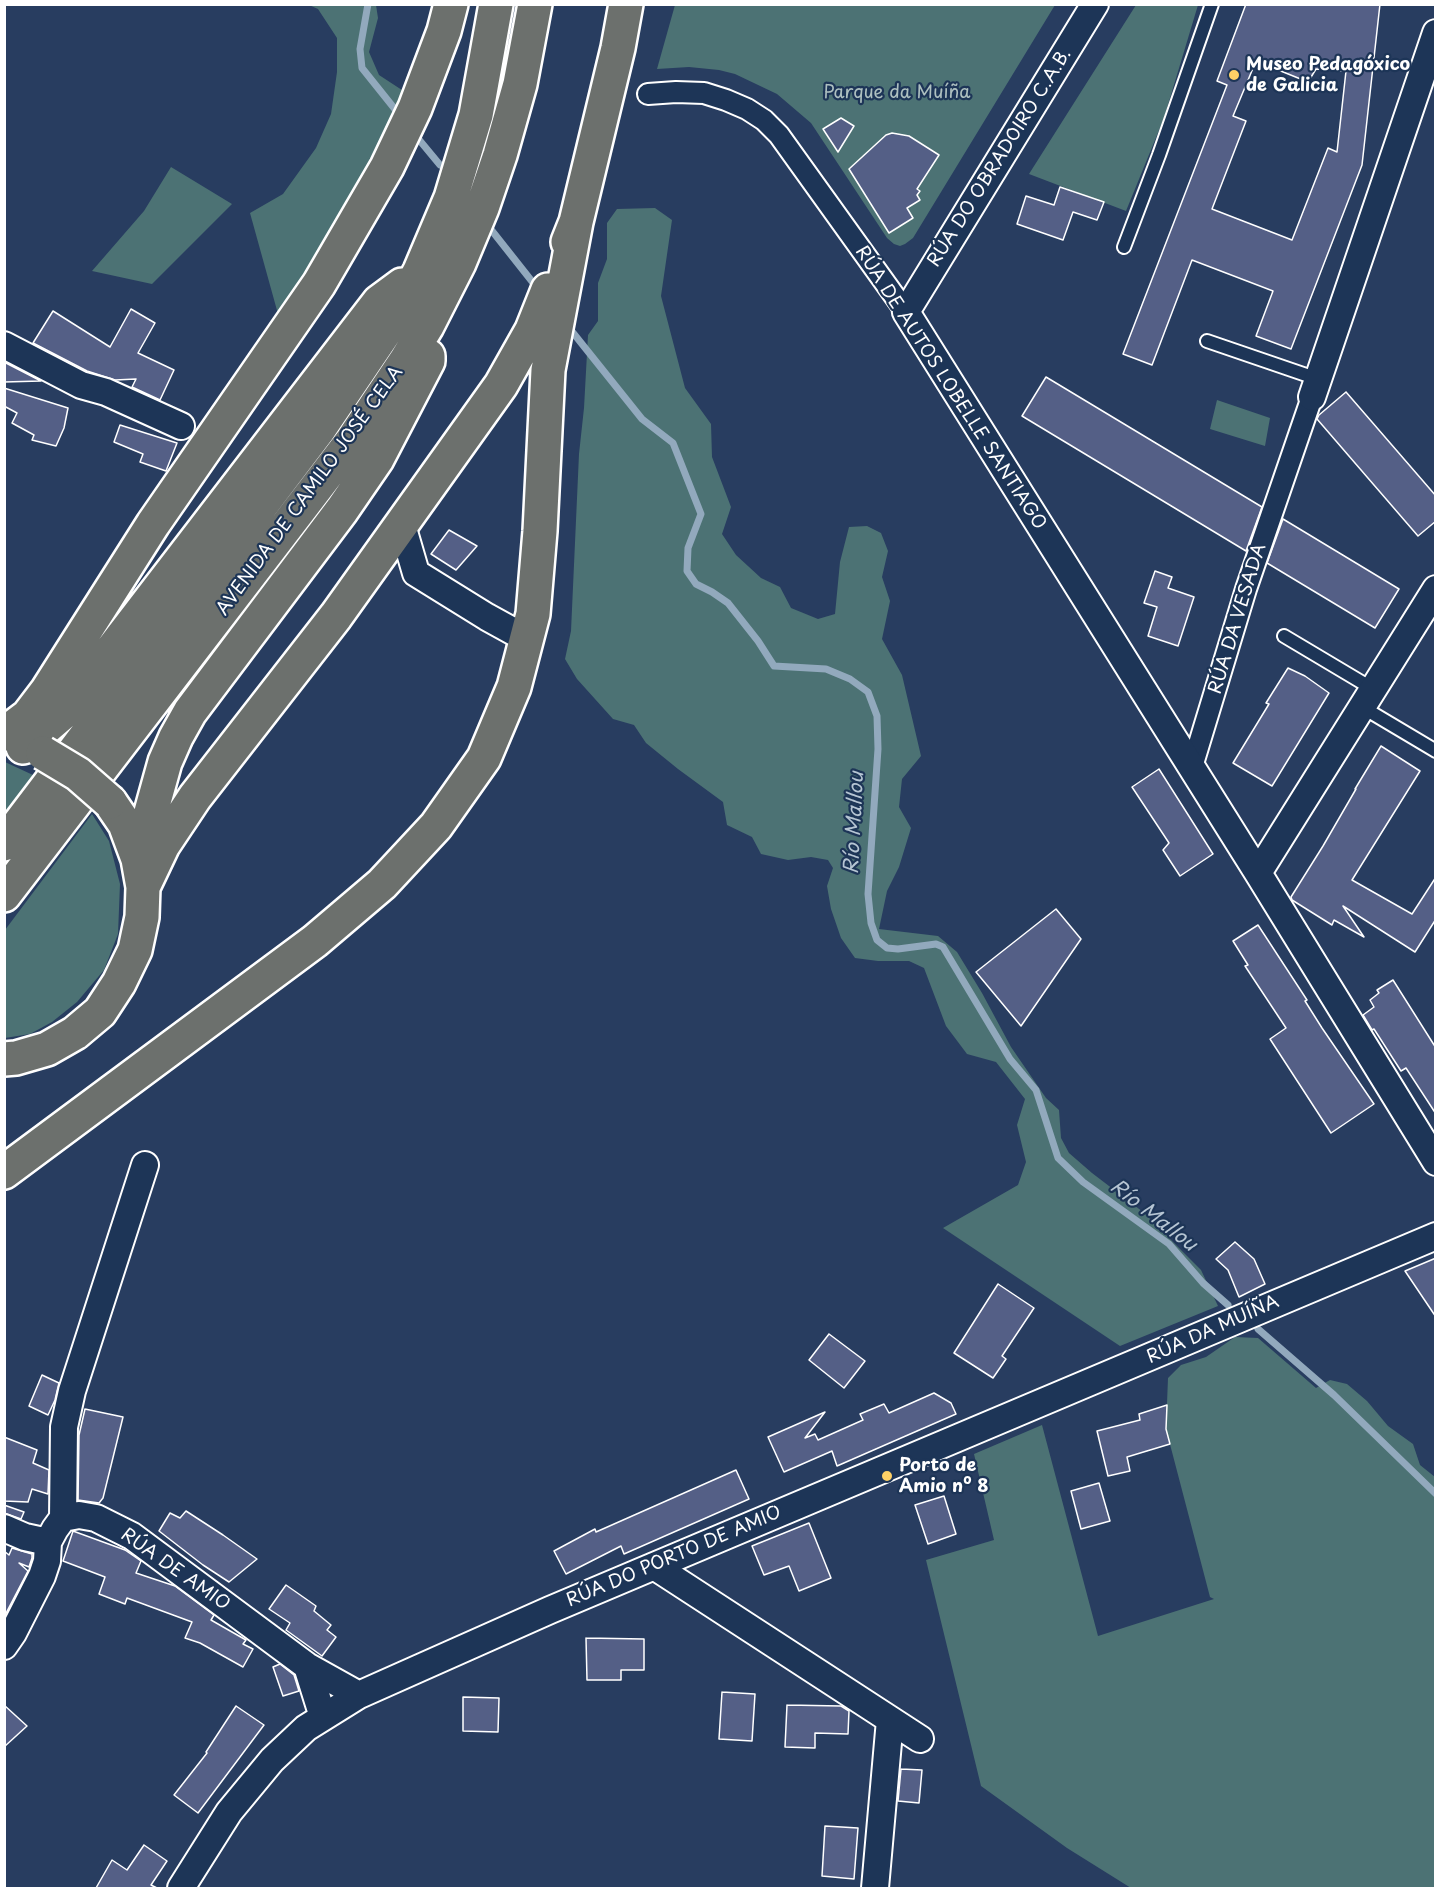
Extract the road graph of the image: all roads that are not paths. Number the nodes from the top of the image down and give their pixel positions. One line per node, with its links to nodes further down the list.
1 (451, 4): 25 (highway)
2 (496, 4): 13 (highway, AVENIDA DE CAMILO JOSÉ CELA)
3 (536, 4): 15 (highway, AVENIDA DE CAMILO JOSÉ CELA)
4 (626, 4): 9 (highway)
5 (635, 4): 9 (highway)
6 (1095, 4): 14 (street, RÚA DO OBRADOIRO C.A.B.)
7 (1212, 4): 12 (lane)
8 (1436, 33): 18 (street, RÚA DA VESADA)
9 (618, 48): 11 (highway)
10 (648, 94): 14 (street, RÚA DE AUTOS LOBELLE SANTIAGO)
11 (576, 222): 20 (highway); 23 (highway)
12 (1124, 247)
13 (420, 271): 25 (highway); 30 (highway, AVENIDA DE CAMILO JOSÉ CELA)
14 (906, 312): 27 (street, RÚA DE AUTOS LOBELLE SANTIAGO)
15 (427, 326): 31 (highway); 33 (highway, AVENIDA DE CAMILO JOSÉ CELA)
16 (1207, 341): 18 (lane)
17 (4, 345): 19 (street)
18 (1315, 388): 27 (street, RÚA DA VESADA)
19 (182, 426)
20 (402, 525): 23 (street); 31 (highway)
21 (1436, 589): 24 (street)
22 (1284, 636): 24 (lane)
23 (527, 639): 37 (highway)
24 (1368, 698): 26 (lane); 28 (street)
25 (19, 744): 31 (highway, bridge)
26 (1436, 751)
27 (1192, 767): 29 (street)
28 (1285, 829): 29 (street); 32 (street)
29 (1235, 836): 32 (street)
30 (4, 844)
31 (141, 873): 34 (highway)
32 (1258, 873): 35 (street)
33 (4, 896)
34 (4, 1059)
35 (1436, 1162)
36 (145, 1165): 40 (street)
37 (4, 1172)
38 (1436, 1236): 39 (street, RÚA DA MUÍÑA)
39 (991, 1423): 43 (street, RÚA DO PORTO DE AMIO)
40 (63, 1518): 42 (street); 45 (street, RÚA DE AMIO)
41 (4, 1528): 42 (street)
42 (48, 1542): 44 (street)
43 (654, 1566): 46 (street, RÚA DO PORTO DE AMIO); 48 (street)
44 (4, 1646)
45 (307, 1666): 46 (street, RÚA DE AMIO); 47 (street)
46 (359, 1695): 47 (street, RÚA DO PORTO DE AMIO)
47 (323, 1717): 50 (street, RÚA DO PORTO DE AMIO)
48 (890, 1720): 49 (street); 51 (street)
49 (920, 1739)
50 (181, 1888)
51 (875, 1888)

